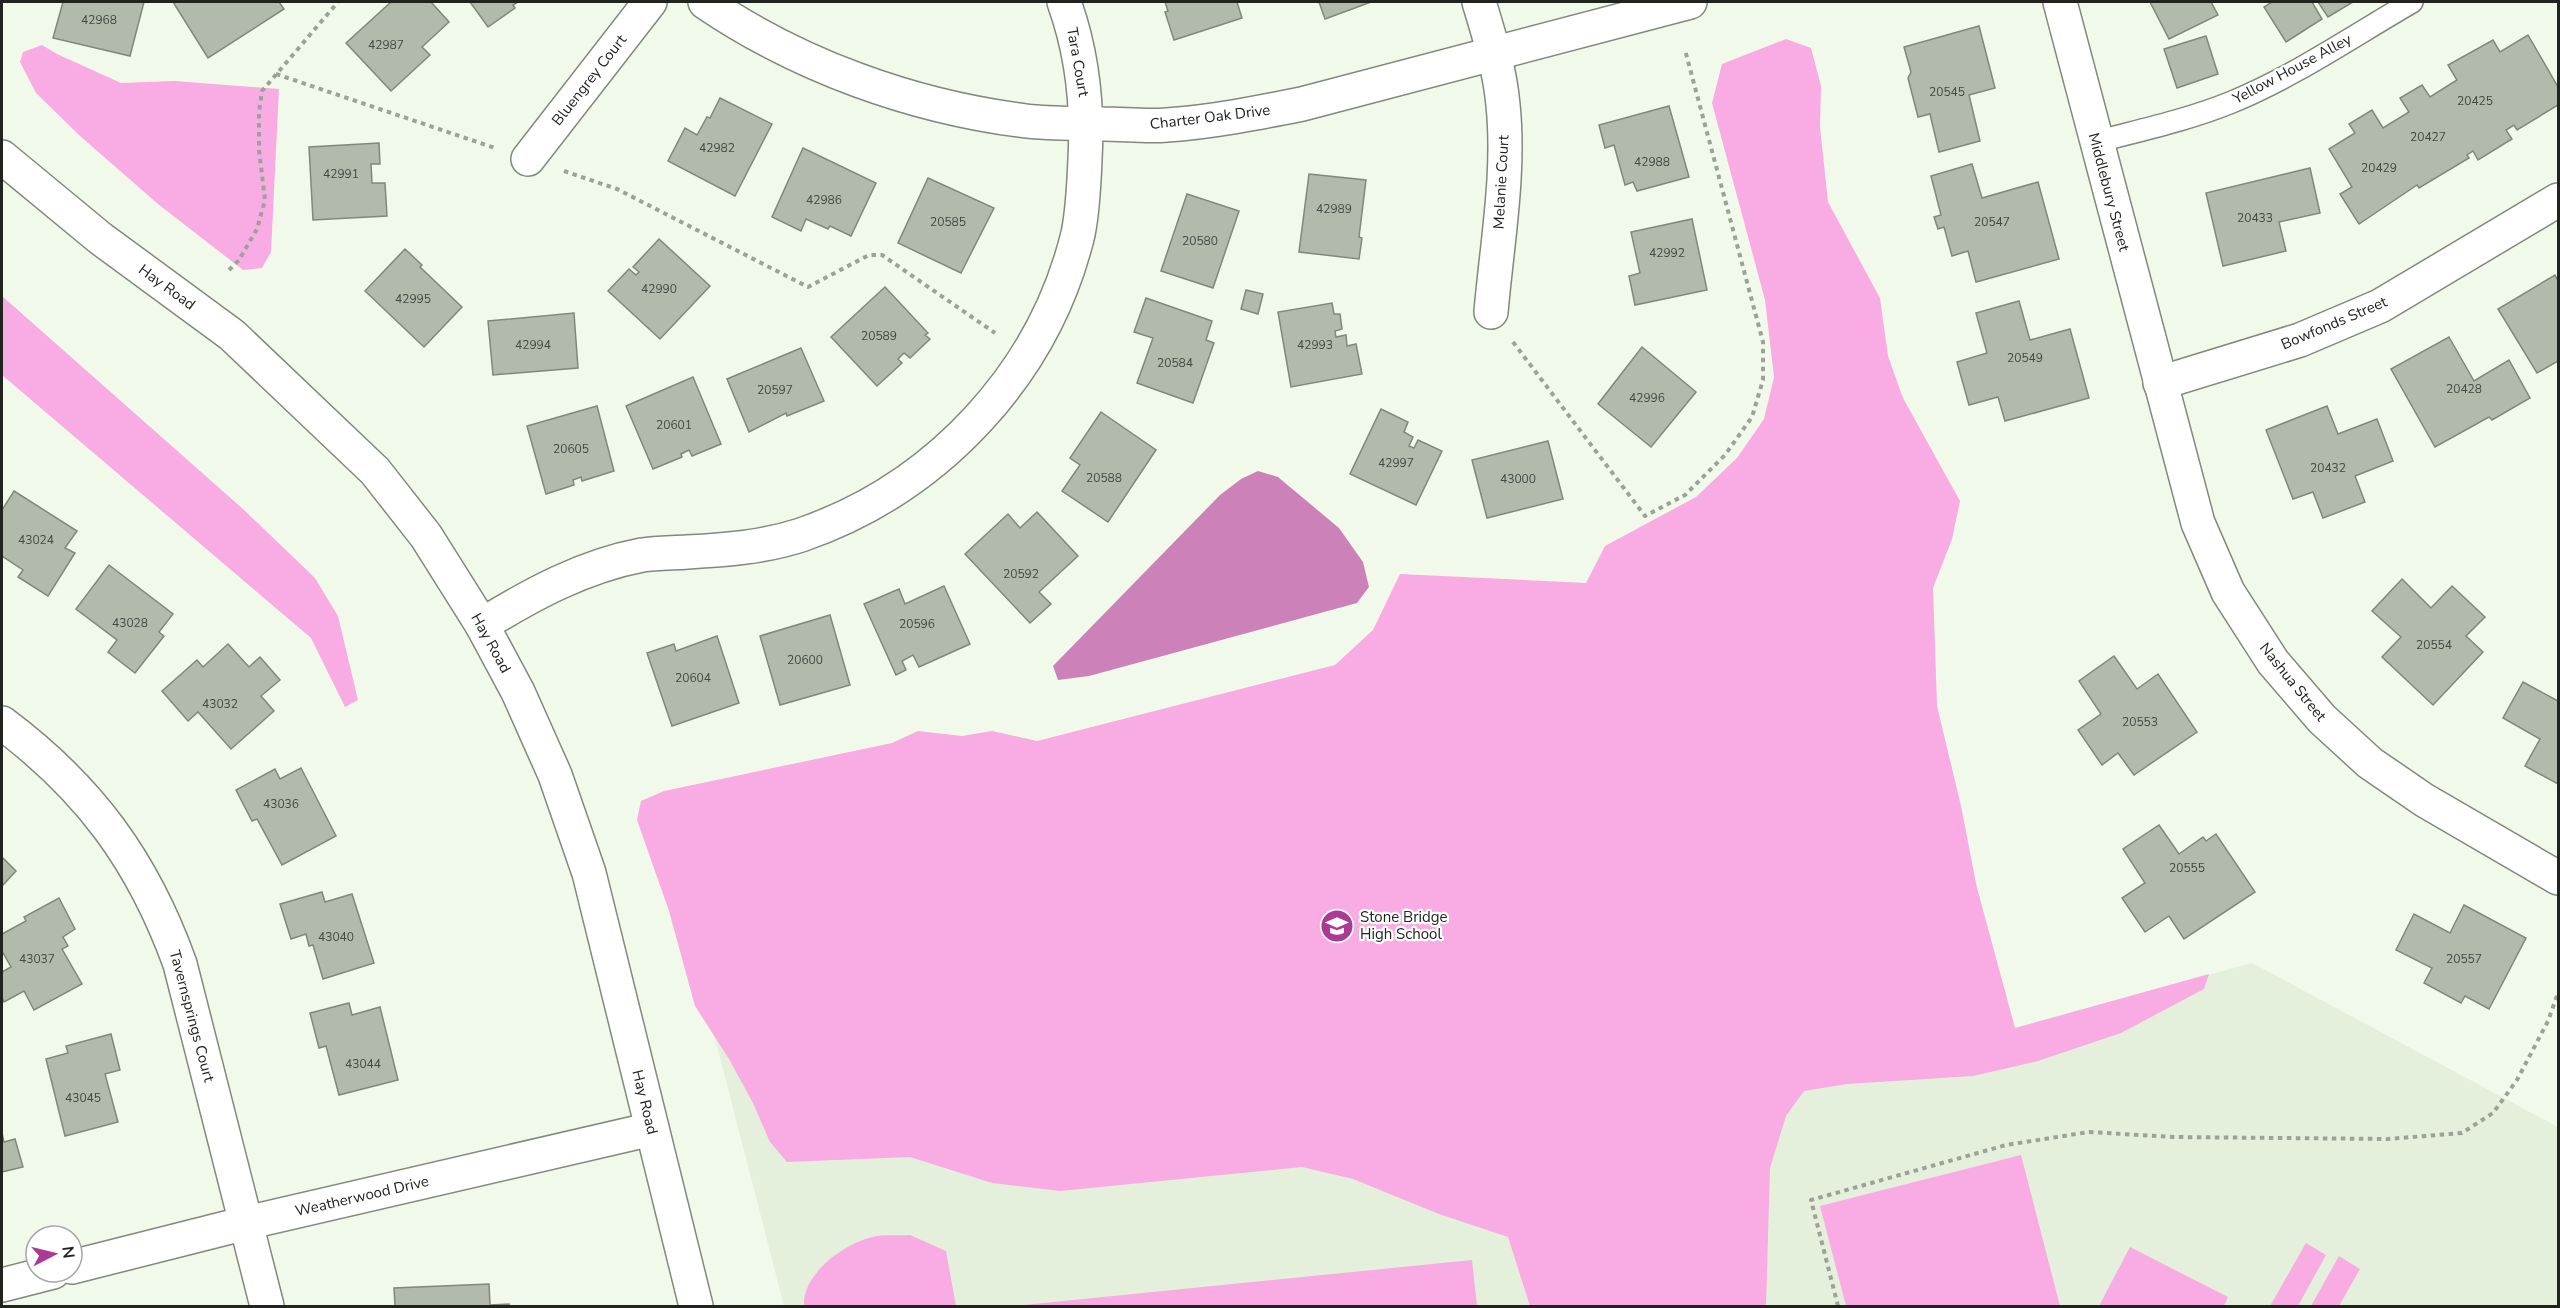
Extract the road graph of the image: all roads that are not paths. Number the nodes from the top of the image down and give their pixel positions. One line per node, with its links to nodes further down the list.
1 (650, 2): 12 (street, Bluengrey Court)
2 (705, 2): 9 (street, Charter Oak Drive)
3 (1064, 2): 9 (street, Tara Court)
4 (1479, 2): 8 (street, Melanie Court)
5 (1690, 2): 8 (street, Charter Oak Drive)
6 (2060, 2): 10 (street, Middlebury Street)
7 (2412, 2): 10 (lane, Yellow House Alley)
8 (1494, 53): 9 (street, Charter Oak Drive); 14 (street, Melanie Court)
9 (1087, 123): 16 (street, Tara Court)
10 (2096, 142): 15 (street, Middlebury Street)
11 (2, 156): 16 (street, Hay Road)
12 (528, 159)
13 (2559, 200): 15 (street, Bowfonds Street)
14 (1491, 312)
15 (2160, 383): 18 (street, Nashua Street)
16 (482, 625): 19 (street, Hay Road)
17 (2, 723): 20 (street, Tavernsprings Court)
18 (2559, 878)
19 (652, 1129): 20 (street, Weatherwood Drive); 25 (street, Hay Road)
20 (246, 1223): 21 (street, Weatherwood Drive); 24 (street, Tavernsprings Court)
21 (84, 1264)
22 (24, 1279): 23 (street)
23 (2, 1285)
24 (267, 1306)
25 (696, 1306)

